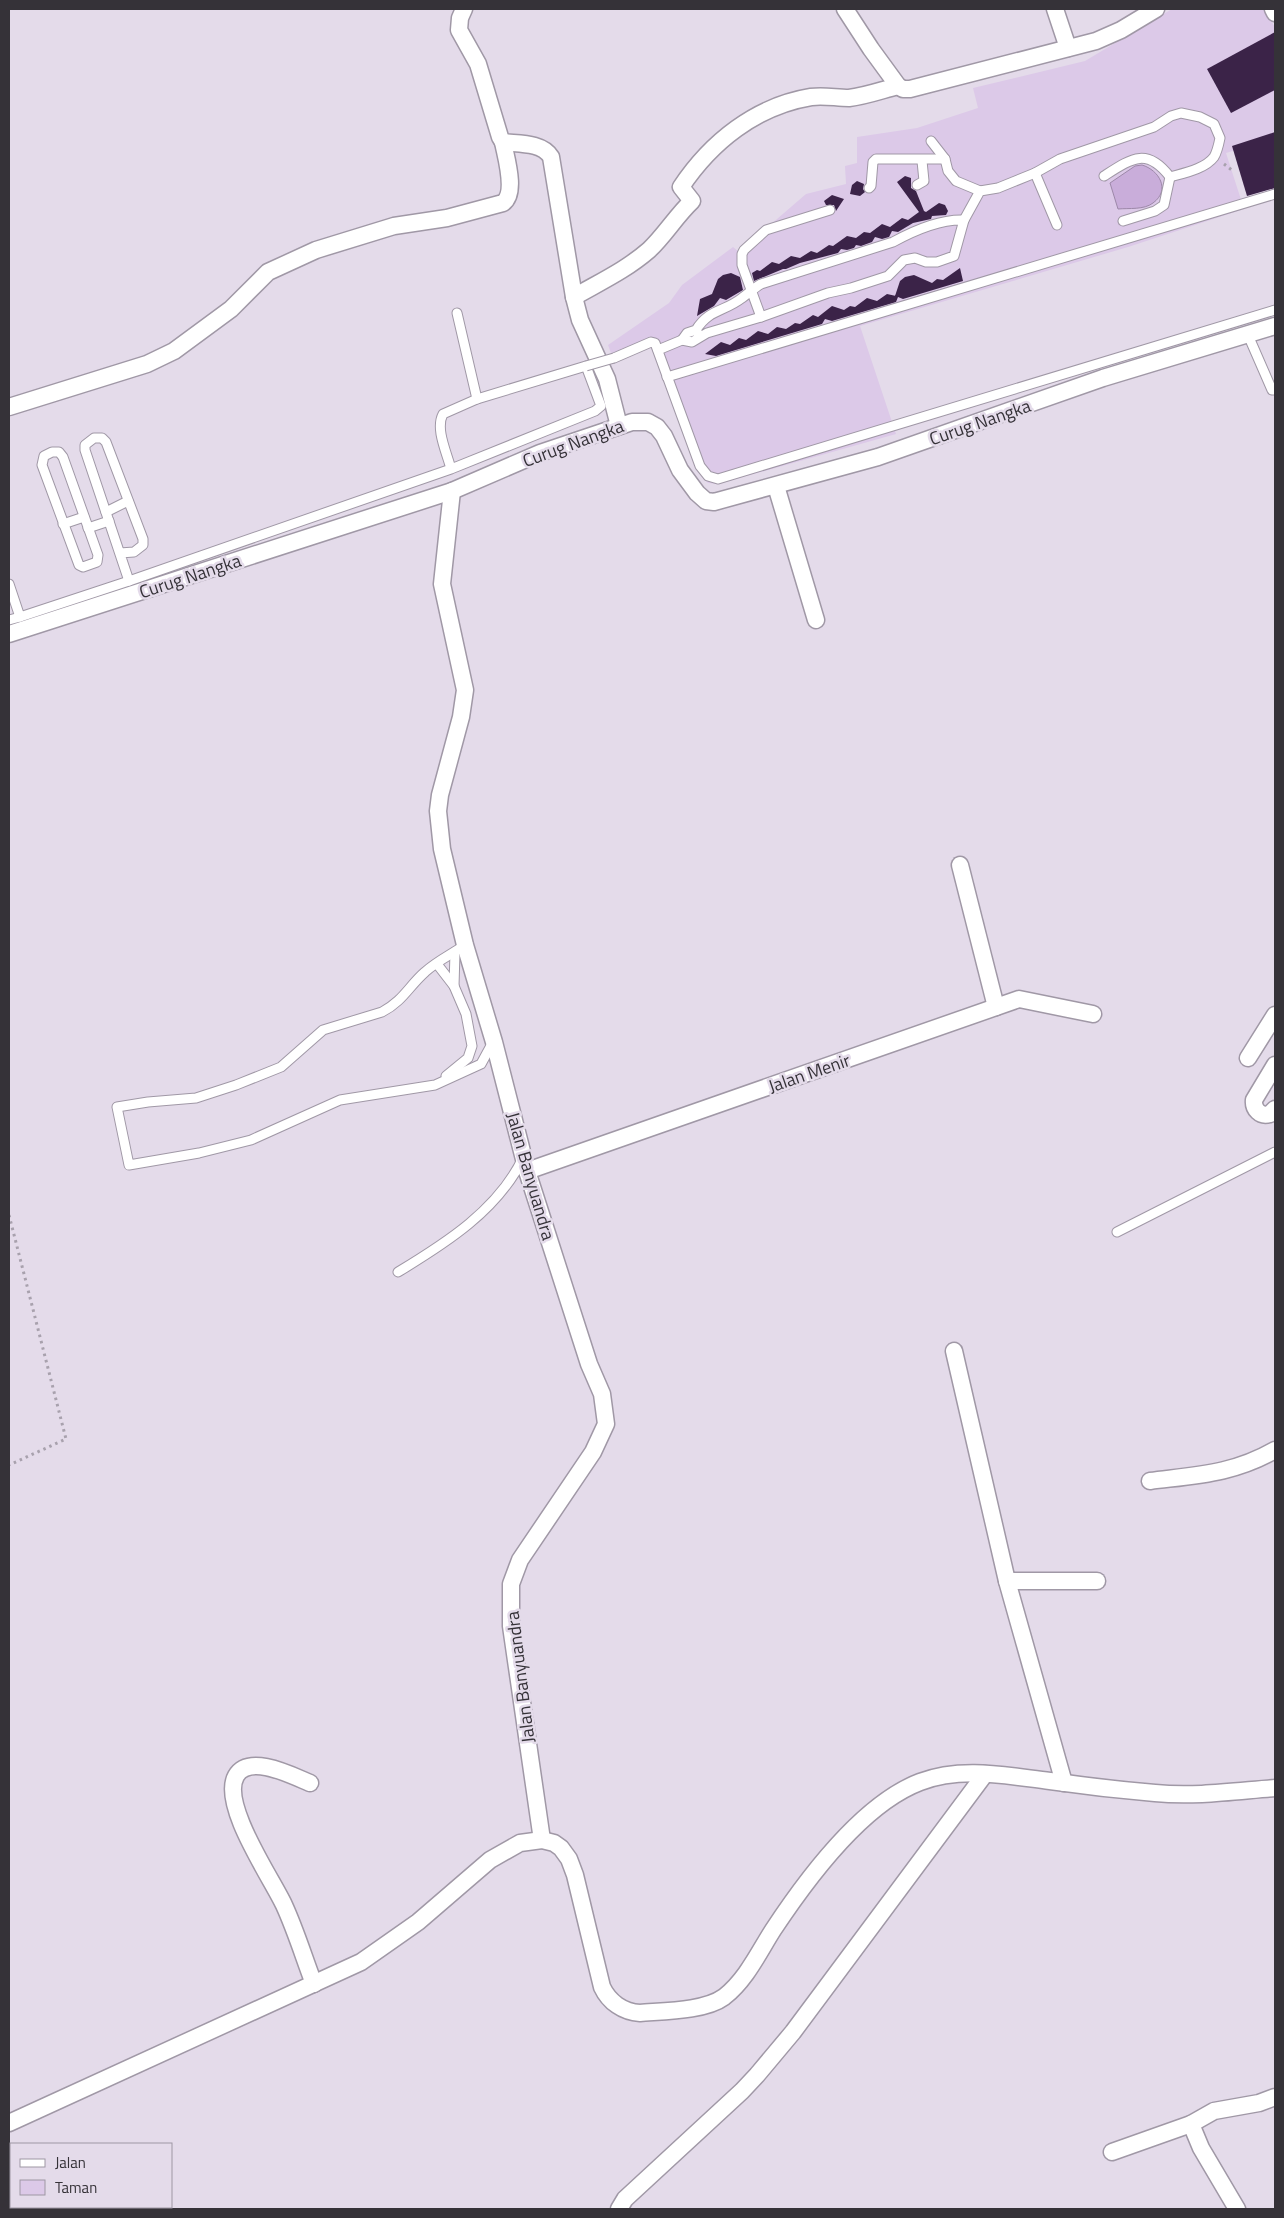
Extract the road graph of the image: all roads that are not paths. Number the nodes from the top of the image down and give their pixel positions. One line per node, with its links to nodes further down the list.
1 (464, 9): 10 (street)
2 (845, 9): 8 (street)
3 (1055, 9): 7 (street)
4 (1156, 9): 7 (street)
5 (1273, 9): 6 (street)
6 (1275, 13)
7 (1068, 48): 8 (street)
8 (898, 86): 25 (street)
9 (931, 141): 11 (lane)
10 (503, 142): 25 (street); 37 (street)
11 (944, 159): 12 (lane); 18 (lane)
12 (922, 160): 16 (lane); 17 (lane)
13 (1035, 173): 15 (lane); 18 (lane); 23 (lane)
14 (1104, 176): 15 (lane)
15 (1170, 178): 22 (lane)
16 (918, 185)
17 (869, 188)
18 (980, 191): 21 (lane)
19 (1275, 194): 34 (lane)
20 (830, 210): 24 (lane)
21 (964, 220): 24 (lane); 28 (lane)
22 (1123, 222)
23 (1057, 225)
24 (752, 289): 28 (lane); 30 (lane)
25 (574, 297): 38 (street)
26 (1275, 310): 34 (lane)
27 (457, 313): 36 (lane)
28 (761, 317): 30 (lane)
29 (1275, 326): 31 (street, Curug Nangka)
30 (698, 334): 32 (lane)
31 (1248, 335): 35 (lane); 40 (street, Curug Nangka)
32 (658, 350): 33 (lane, bridge); 34 (lane)
33 (586, 366): 36 (lane); 39 (lane)
34 (667, 377)
35 (1275, 390)
36 (477, 399): 39 (lane)
37 (9, 407)
38 (619, 426): 40 (street, Curug Nangka); 41 (street, Curug Nangka)
39 (451, 469): 48 (lane)
40 (776, 486): 52 (street)
41 (452, 491): 53 (street, Curug Nangka); 55 (street, Jalan Banyuandra)
42 (128, 501): 43 (lane); 43 (lane); 47 (lane)
43 (107, 516): 46 (lane); 47 (lane)
44 (84, 517): 45 (lane); 45 (lane); 46 (lane)
45 (63, 524): 46 (lane)
46 (88, 528)
47 (120, 553): 48 (lane)
48 (129, 581): 50 (lane)
49 (9, 584): 50 (lane)
50 (20, 617): 51 (lane)
51 (9, 620)
52 (816, 620)
53 (9, 634)
54 (960, 865): 58 (street)
55 (460, 949): 56 (lane); 57 (lane); 61 (street, Jalan Banyuandra)
56 (437, 964): 57 (lane); 64 (lane)
57 (454, 986): 64 (lane)
58 (996, 1007): 59 (street, Jalan Menir); 67 (street, Jalan Menir)
59 (1093, 1014)
60 (1275, 1015): 62 (street)
61 (494, 1042): 64 (lane); 67 (street, Jalan Banyuandra)
62 (1248, 1058)
63 (1275, 1065): 65 (street)
64 (435, 1085)
65 (1275, 1109)
66 (1275, 1152): 68 (lane)
67 (526, 1164): 69 (lane); 79 (street, Jalan Banyuandra)
68 (1117, 1232)
69 (398, 1272)
70 (954, 1351): 73 (street)
71 (1275, 1450): 72 (street)
72 (1150, 1481)
73 (1007, 1580): 74 (street); 77 (street)
74 (1097, 1581)
75 (985, 1774): 77 (street); 79 (street); 85 (street)
76 (310, 1783): 80 (street)
77 (1064, 1783): 78 (street)
78 (1275, 1788)
79 (542, 1840): 80 (street)
80 (314, 1984): 82 (street)
81 (1275, 2097): 83 (street)
82 (9, 2123)
83 (1191, 2124): 84 (street); 86 (street)
84 (1112, 2152)
85 (619, 2209)
86 (1237, 2209)

